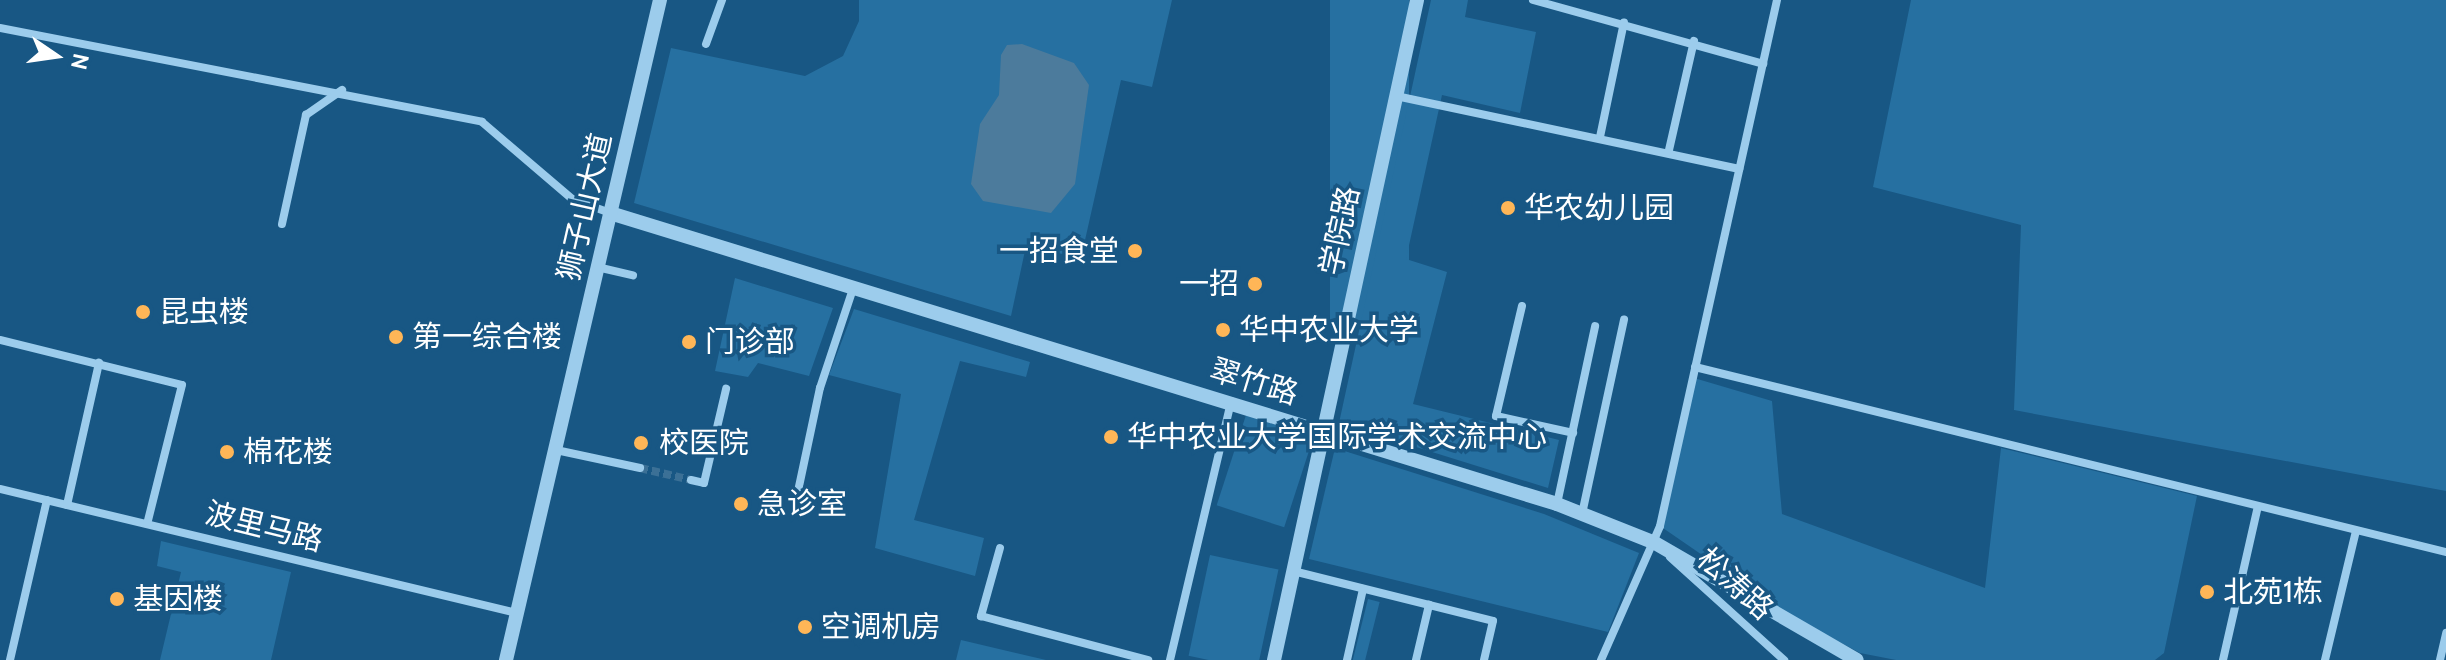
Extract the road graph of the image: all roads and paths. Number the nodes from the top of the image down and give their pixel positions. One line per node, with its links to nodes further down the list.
1 (660, 0): 16 (street, 狮子山大道)
2 (722, 0): 9 (street)
3 (1417, 0): 12 (street, 学院路)
4 (1537, 0): 6 (street)
5 (1777, 0): 10 (street)
6 (1624, 22): 8 (street); 13 (street)
7 (0, 28): 11 (street)
8 (1694, 41): 10 (street); 14 (street)
9 (706, 44)
10 (1763, 64): 15 (street)
11 (342, 90): 16 (street); 17 (street)
12 (1396, 96): 13 (street); 29 (street, 学院路)
13 (1600, 137): 14 (street)
14 (1669, 150): 15 (street)
15 (1739, 169): 26 (street)
16 (610, 213): 18 (street, 狮子山大道); 20 (street, 翠竹路)
17 (282, 224)
18 (597, 267): 19 (street); 31 (street, 狮子山大道)
19 (633, 275)
20 (853, 289): 28 (street, 翠竹路); 38 (street)
21 (1522, 306): 30 (street)
22 (1624, 319): 40 (street)
23 (1595, 326): 30 (street)
24 (0, 340): 25 (street)
25 (99, 363): 37 (street); 41 (street)
26 (1695, 367): 39 (street); 43 (street)
27 (726, 389): 33 (street)
28 (1231, 401): 29 (street, 翠竹路); 54 (street)
29 (1323, 430): 36 (street, 翠竹路); 46 (street, 学院路)
30 (1573, 433): 36 (street)
31 (556, 450): 32 (street); 49 (street, 狮子山大道)
32 (640, 468)
33 (691, 480)
34 (0, 489): 35 (street, 波里马路)
35 (47, 500): 37 (street, 波里马路); 51 (street)
36 (1557, 504): 40 (street, 翠竹路)
37 (67, 505): 41 (street, 波里马路)
38 (794, 510)
39 (2257, 510): 42 (street); 62 (street)
40 (1582, 514): 43 (street, 翠竹路)
41 (147, 524): 49 (street, 波里马路)
42 (2356, 531): 45 (street); 63 (street)
43 (1655, 543): 59 (street); 60 (street, 松涛路); 61 (street, 翠竹路)
44 (1000, 548): 53 (street)
45 (2446, 552)
46 (1293, 571): 47 (street); 55 (street, 学院路)
47 (1363, 589): 48 (street); 56 (street)
48 (1429, 605): 57 (street); 58 (street)
49 (517, 613): 52 (street, 狮子山大道)
50 (2446, 633): 64 (street)
51 (10, 660)
52 (506, 660)
53 (1148, 660)
54 (1170, 660)
55 (1274, 660)
56 (1347, 660)
57 (1416, 660)
58 (1484, 660)
59 (1601, 660)
60 (1784, 660)
61 (1857, 660)
62 (2223, 660)
63 (2325, 660)
64 (2440, 660)

